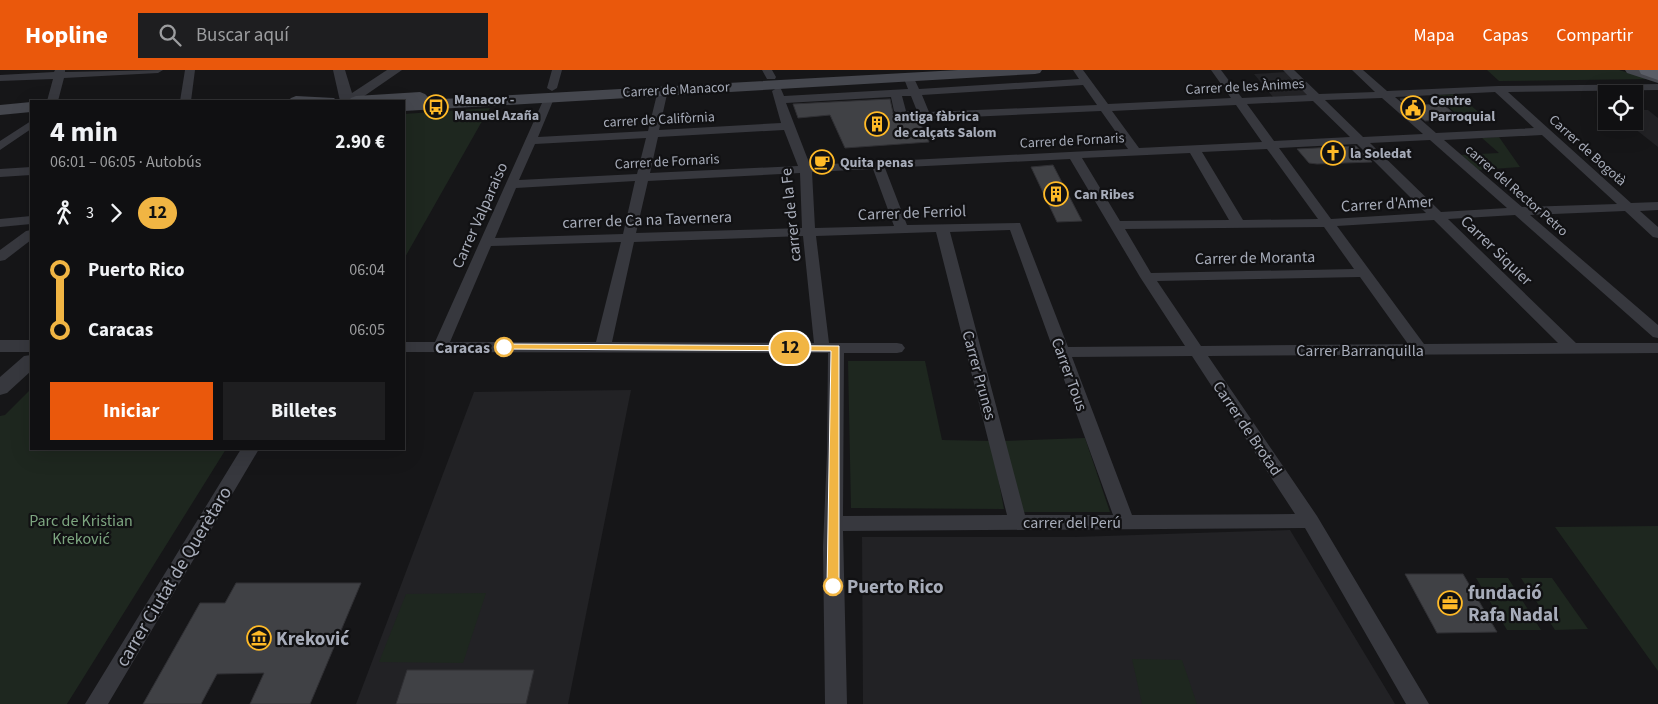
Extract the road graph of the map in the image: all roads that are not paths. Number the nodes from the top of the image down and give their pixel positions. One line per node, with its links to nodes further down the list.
1 (158, 70): 13 (street)
2 (190, 70): 28 (street)
3 (339, 70): 29 (street)
4 (396, 70): 30 (street)
5 (557, 70): 22 (street, Carrer Valparaiso)
6 (1078, 70): 18 (street)
7 (1216, 70): 33 (street)
8 (1288, 70): 26 (street, Carrer Siquier)
9 (1358, 70): 25 (street, carrer del Rector Petro)
10 (1632, 70): 15 (main road)
11 (956, 71): 12 (main road, Carrer de Manacor); 14 (main road, Carrer de Manacor)
12 (1029, 71): 19 (street)
13 (59, 72): 17 (street); 27 (street)
14 (902, 73): 16 (main road, Carrer de Manacor); 23 (street)
15 (1653, 76): 20 (street, Carrer de les Ànimes)
16 (771, 77): 21 (main road, Carrer de Manacor); 22 (main road, Carrer de Manacor); 32 (street, carrer de la Fe)
17 (0, 78)
18 (1086, 82): 19 (street); 36 (street)
19 (1036, 85): 23 (street)
20 (1498, 89): 25 (street, Carrer de les Ànimes); 43 (street, Carrer de Bogotà)
21 (663, 90): 22 (main road, Carrer de Manacor); 44 (street)
22 (551, 92): 31 (main road, Carrer de Manacor); 34 (main road, Carrer de Manacor); 47 (street, Carrer Valparaiso)
23 (915, 92): 24 (street); 36 (street, Carrer de les Ànimes)
24 (896, 93): 32 (street); 38 (street)
25 (1385, 94): 26 (street, Carrer de les Ànimes); 45 (street, carrer del Rector Petro)
26 (1317, 98): 33 (street, Carrer de les Ànimes); 46 (street, Carrer Siquier)
27 (53, 100)
28 (186, 100)
29 (348, 100)
30 (350, 100)
31 (378, 100)
32 (780, 100): 42 (street, carrer de la Fe)
33 (1239, 102): 36 (street, Carrer de les Ànimes); 48 (street)
34 (405, 106)
35 (30, 108): 37 (main road)
36 (1105, 108): 51 (street)
37 (0, 110)
38 (900, 111)
39 (30, 117): 40 (main road)
40 (0, 119)
41 (30, 125): 49 (street)
42 (788, 126): 44 (street, carrer de Califòrnia); 54 (street, carrer de la Fe)
43 (1544, 131): 45 (street, Carrer de Fornaris); 59 (street, Carrer de Bogotà)
44 (653, 134): 47 (street, carrer de Califòrnia); 57 (street)
45 (1433, 137): 46 (street, Carrer de Fornaris); 61 (street, carrer del Rector Petro)
46 (1360, 140): 48 (street, Carrer de Fornaris); 62 (street, Carrer Siquier)
47 (531, 141): 58 (street, Carrer Valparaiso)
48 (1270, 144): 50 (street, Carrer de Fornaris); 65 (street)
49 (0, 146)
50 (1194, 149): 51 (street, Carrer de Fornaris); 67 (street)
51 (1136, 152): 52 (street, Carrer de Fornaris)
52 (1074, 155): 53 (street, Carrer de Fornaris); 66 (street, Carrer de Brotad)
53 (878, 165): 54 (street, Carrer de Fornaris); 70 (street)
54 (806, 169): 57 (street, Carrer de Fornaris); 71 (street, carrer de la Fe)
55 (30, 171): 56 (street)
56 (0, 173)
57 (642, 178): 58 (street, Carrer de Fornaris); 74 (street)
58 (512, 184): 75 (street, Carrer Valparaiso)
59 (1628, 206): 60 (street, Carrer d'Amer); 61 (street, Carrer d'Amer); 72 (street, Carrer de Bogotà)
60 (1658, 206)
61 (1519, 211): 62 (street, Carrer d'Amer); 79 (street, carrer del Rector Petro)
62 (1439, 218): 65 (street, Carrer d'Amer); 88 (street, Carrer Siquier)
63 (30, 220): 64 (street)
64 (0, 223)
65 (1328, 223): 67 (street, Carrer d'Amer); 77 (street)
66 (1117, 225): 67 (street, Carrer d'Amer); 78 (street, Carrer de Brotad)
67 (1239, 225)
68 (1015, 226): 69 (street, Carrer de Ferriol); 91 (street, Carrer Tous)
69 (942, 228): 70 (street, Carrer de Ferriol); 97 (street, Carrer Prunes)
70 (902, 229): 71 (street, Carrer de Ferriol)
71 (809, 232): 74 (street, carrer de Ca na Tavernera); 85 (street, carrer de la Fe)
72 (1658, 234)
73 (30, 235): 76 (street)
74 (628, 237): 75 (street, carrer de Ca na Tavernera); 84 (street)
75 (487, 242): 83 (street, Carrer Valparaiso)
76 (0, 257)
77 (1365, 273): 78 (street, Carrer de Moranta); 89 (street)
78 (1147, 276): 90 (street, Carrer de Brotad)
79 (1658, 333)
80 (0, 346): 81 (street)
81 (30, 346)
82 (405, 347): 83 (street)
83 (440, 347): 84 (street)
84 (603, 347): 85 (street)
85 (829, 348): 86 (street); 98 (street, carrer de la Fe)
86 (897, 348)
87 (1658, 348): 88 (street, Carrer Barranquilla)
88 (1573, 349): 89 (street, Carrer Barranquilla)
89 (1420, 350): 90 (street, Carrer Barranquilla)
90 (1197, 351): 91 (street, Carrer Barranquilla); 95 (street, Carrer de Brotad)
91 (1062, 352): 96 (street, Carrer Tous)
92 (30, 362): 93 (street)
93 (0, 388)
94 (249, 450): 99 (street, carrer Ciutat de Querètaro)
95 (1310, 521): 96 (street, carrer del Perú); 101 (street, Carrer de Brotad)
96 (1125, 522): 97 (street, carrer del Perú)
97 (1018, 523): 98 (street, carrer del Perú)
98 (834, 524): 100 (street, carrer de la Fe)
99 (96, 704)
100 (836, 704)
101 (1418, 704)

